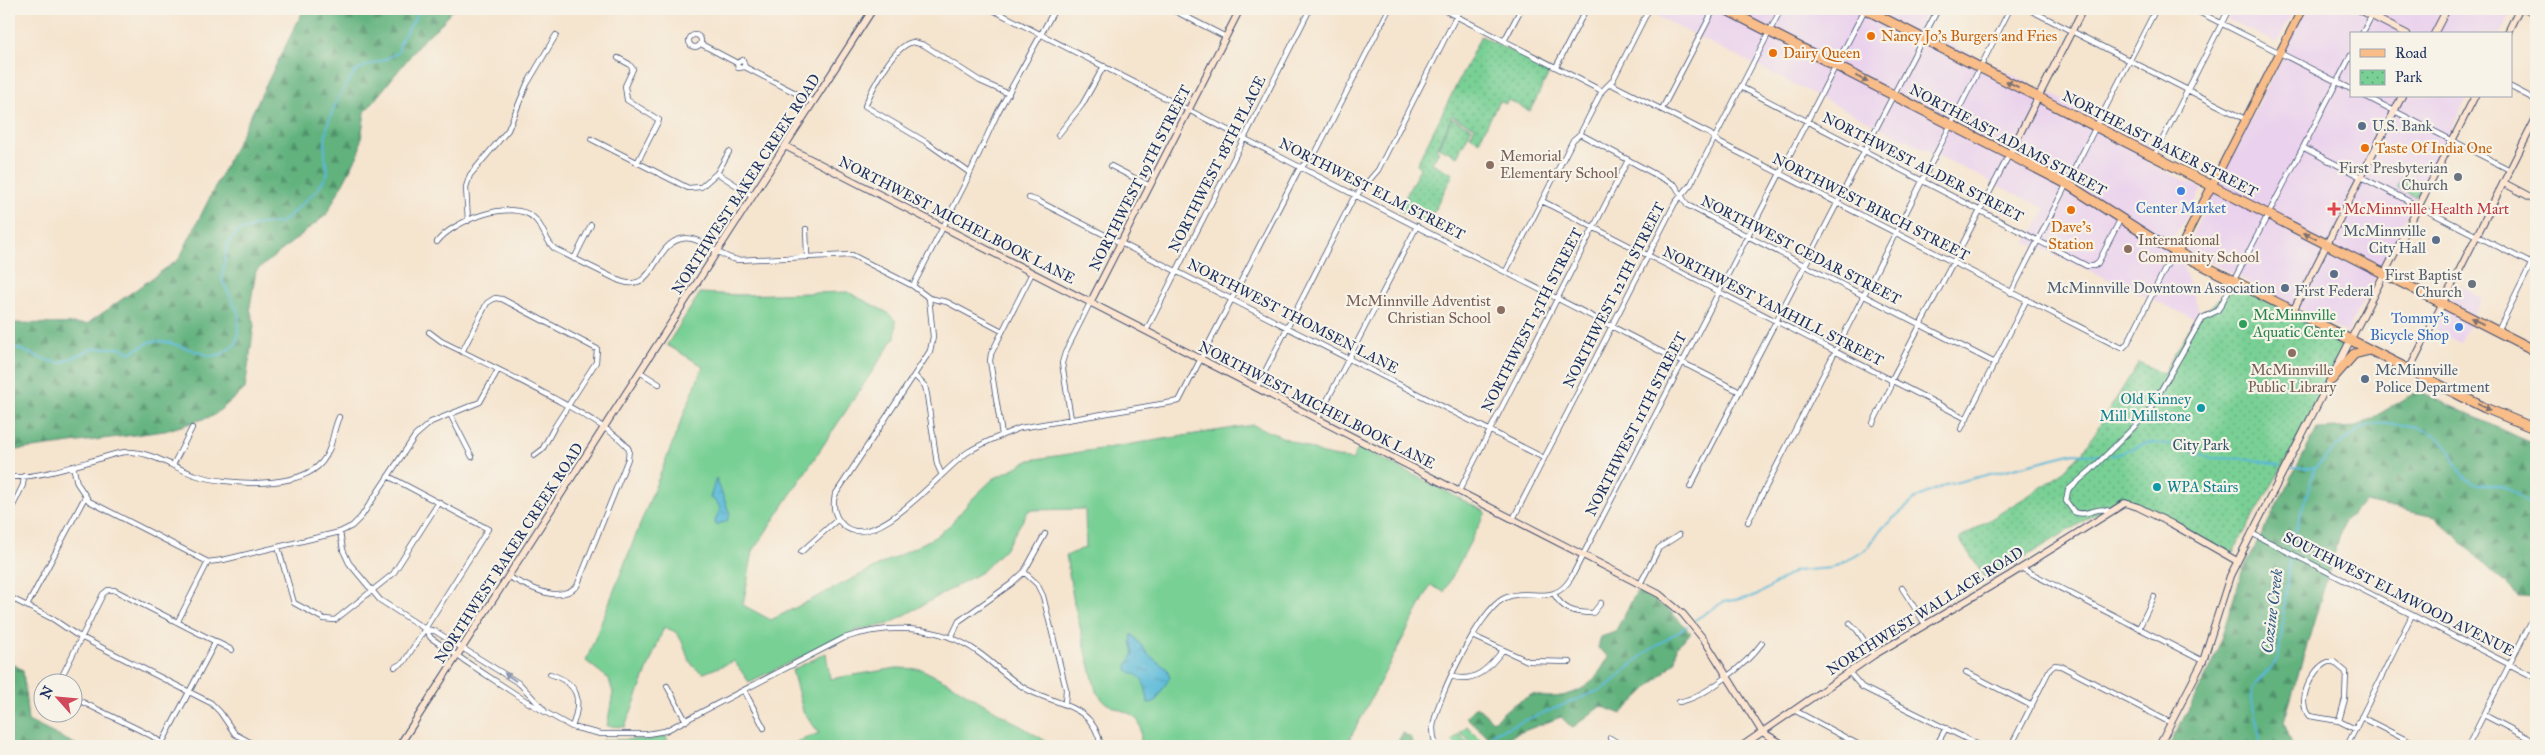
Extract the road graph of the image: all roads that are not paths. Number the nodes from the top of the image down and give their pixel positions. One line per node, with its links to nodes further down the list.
1 (873, 9): 68 (street, NORTHWEST BAKER CREEK ROAD)
2 (991, 9): 41 (street, NORTHWEST ELM STREET)
3 (1055, 9): 41 (street)
4 (1171, 9): 42 (street)
5 (1240, 9): 42 (street, NORTHWEST 19TH STREET)
6 (1310, 9): 79 (street, NORTHWEST 18TH PLACE)
7 (1389, 9): 92 (street)
8 (1442, 9): 31 (street)
9 (1460, 9): 31 (street)
10 (1521, 9): 44 (street)
11 (1586, 9): 52 (street)
12 (1649, 9): 55 (street)
13 (1714, 9): 69 (street)
14 (1725, 9): 34 (highway, NORTHEAST ADAMS STREET)
15 (1781, 9): 34 (street, NORTHWEST 12TH STREET)
16 (1865, 9): 43 (highway, NORTHEAST BAKER STREET); 51 (street, NORTHWEST 11TH STREET)
17 (1938, 9): 43 (street)
18 (2010, 9): 53 (street)
19 (2028, 9): 35 (street)
20 (2084, 9): 35 (street)
21 (2156, 9): 49 (street)
22 (2194, 9): 33 (street)
23 (2229, 9): 33 (street)
24 (2302, 9): 46 (main road)
25 (2358, 9): 32 (street)
26 (2375, 9): 32 (street)
27 (2447, 9): 38 (street)
28 (2519, 9): 39 (street)
29 (2524, 9): 30 (street)
30 (2536, 15)
31 (1456, 16): 44 (street); 104 (street)
32 (2371, 16): 36 (street); 37 (street)
33 (2222, 23): 46 (street); 59 (street)
34 (1769, 31): 51 (highway, NORTHEAST ADAMS STREET); 56 (street, NORTHWEST 12TH STREET)
35 (2072, 31): 49 (street); 63 (street)
36 (2363, 32)
37 (2403, 32)
38 (2435, 32)
39 (2508, 32)
40 (556, 35): 114 (street)
41 (1042, 35): 50 (street, NORTHWEST ELM STREET); 61 (street)
42 (1226, 37): 70 (street, NORTHWEST 19TH STREET)
43 (1923, 38): 53 (highway, NORTHEAST BAKER STREET); 62 (street)
44 (1504, 41): 52 (street)
45 (701, 44): 68 (street)
46 (2279, 52): 54 (street); 73 (main road)
47 (2350, 57): 54 (street)
48 (618, 58): 90 (street)
49 (2130, 60): 59 (street); 76 (street)
50 (1104, 66): 70 (street, NORTHWEST ELM STREET); 78 (street)
51 (1836, 66): 62 (highway, NORTHEAST ADAMS STREET, one-way to 62); 74 (street, NORTHWEST 11TH STREET)
52 (1556, 67): 60 (street)
53 (1980, 67): 63 (highway, NORTHEAST BAKER STREET, one-way to 53); 75 (street)
54 (2338, 82): 57 (street); 84 (street)
55 (1611, 84): 60 (street); 69 (street, NORTHWEST BIRCH STREET)
56 (1741, 87): 74 (street, NORTHWEST ALDER STREET); 80 (street, NORTHWEST 12TH STREET)
57 (2350, 88)
58 (2512, 88): 67 (street)
59 (2187, 90): 73 (street); 88 (street)
60 (1602, 91): 77 (street)
61 (1009, 94): 95 (street); 95 (street)
62 (1894, 96): 75 (highway, NORTHEAST ADAMS STREET); 85 (street)
63 (2038, 97): 76 (highway, NORTHEAST BAKER STREET); 87 (street)
64 (2369, 98): 71 (street)
65 (2401, 98): 71 (street)
66 (2474, 98): 82 (street)
67 (2536, 100)
68 (813, 102): 83 (street, NORTHWEST BAKER CREEK ROAD)
69 (1662, 109): 80 (street, NORTHWEST BIRCH STREET)
70 (1189, 110): 79 (street, NORTHWEST ELM STREET); 101 (street, NORTHWEST 19TH STREET)
71 (2394, 111): 82 (street); 97 (street)
72 (2536, 118): 93 (street)
73 (2245, 119): 102 (main road)
74 (1808, 121): 85 (street, NORTHWEST ALDER STREET); 96 (street, NORTHWEST 11TH STREET)
75 (1950, 125): 87 (highway, NORTHEAST ADAMS STREET); 98 (street)
76 (2096, 127): 88 (highway, NORTHEAST BAKER STREET); 100 (street)
77 (1580, 134): 89 (street, NORTHWEST CEDAR STREET); 108 (street)
78 (1058, 135)
79 (1244, 137): 92 (street, NORTHWEST ELM STREET); 136 (street, NORTHWEST 18TH PLACE)
80 (1714, 138): 96 (street, NORTHWEST BIRCH STREET); 103 (street, NORTHWEST 12TH STREET)
81 (591, 139): 90 (street)
82 (2453, 141): 93 (street); 110 (street)
83 (785, 146): 105 (street, NORTHWEST BAKER CREEK ROAD); 118 (street, NORTHWEST MICHELBOOK LANE)
84 (2304, 148): 97 (street); 112 (street)
85 (1866, 151): 98 (street, NORTHWEST ALDER STREET); 109 (street)
86 (729, 152): 94 (street)
87 (2009, 155): 100 (highway, NORTHEAST ADAMS STREET); 111 (street)
88 (2154, 156): 102 (highway, NORTHEAST BAKER STREET)
89 (1628, 160): 103 (street, NORTHWEST CEDAR STREET); 117 (street, NORTHWEST 13TH STREET)
90 (637, 163): 94 (street)
91 (1111, 166): 101 (street)
92 (1301, 166): 104 (street, NORTHWEST ELM STREET); 147 (street)
93 (2510, 170): 99 (street)
94 (717, 173): 105 (street)
95 (970, 173): 118 (street)
96 (1780, 174): 109 (street, NORTHWEST BIRCH STREET); 121 (street, NORTHWEST 11TH STREET)
97 (2361, 177): 110 (street); 126 (street)
98 (1922, 180): 111 (street, NORTHWEST ALDER STREET); 120 (street)
99 (2504, 183): 107 (street); 122 (street)
100 (2067, 184): 113 (highway, NORTHEAST ADAMS STREET); 123 (street)
101 (1150, 186): 125 (street, NORTHWEST 19TH STREET)
102 (2211, 186): 112 (highway, NORTHEAST BAKER STREET); 128 (main road)
103 (1681, 194): 121 (street, NORTHWEST CEDAR STREET); 130 (street, NORTHWEST 12TH STREET)
104 (1356, 195): 116 (street, NORTHWEST ELM STREET); 155 (street)
105 (753, 196): 127 (street, NORTHWEST BAKER CREEK ROAD)
106 (1029, 198): 125 (street, NORTHWEST THOMSEN LANE)
107 (2536, 200)
108 (1542, 201): 117 (street, NORTHWEST YAMHILL STREET); 137 (street)
109 (1837, 204): 120 (street, NORTHWEST BIRCH STREET); 134 (street)
110 (2419, 207): 122 (street); 139 (street)
111 (1980, 210): 123 (street, NORTHWEST ALDER STREET); 133 (street)
112 (2269, 215): 126 (highway, NORTHEAST BAKER STREET, one-way to 112); 140 (street)
113 (2121, 218): 123 (street, NORTHWEST ALDER STREET); 128 (highway, NORTHEAST ADAMS STREET)
114 (468, 221): 124 (street); 132 (street)
115 (591, 225): 132 (street)
116 (1417, 226): 137 (street, NORTHWEST ELM STREET); 165 (street)
117 (1593, 227): 130 (street, NORTHWEST YAMHILL STREET); 146 (street, NORTHWEST 13TH STREET)
118 (943, 228): 138 (street, NORTHWEST MICHELBOOK LANE); 141 (street)
119 (806, 229): 131 (street)
120 (1895, 234): 133 (street, NORTHWEST BIRCH STREET); 144 (street)
121 (1747, 236): 134 (street, NORTHWEST CEDAR STREET); 142 (street, NORTHWEST 11TH STREET)
122 (2476, 237): 135 (street); 150 (street)
123 (2039, 241): 143 (street)
124 (437, 242)
125 (1121, 243): 136 (street, NORTHWEST THOMSEN LANE); 149 (street, NORTHWEST 19TH STREET)
126 (2327, 244): 139 (highway, NORTHEAST BAKER STREET); 151 (street)
127 (716, 252): 131 (street); 132 (street); 171 (street, NORTHWEST BAKER CREEK ROAD)
128 (2178, 252): 140 (highway, NORTHEAST ADAMS STREET); 148 (street, NORTHWEST BIRCH STREET)
129 (2536, 254): 135 (street)
130 (1648, 255): 142 (street, NORTHWEST YAMHILL STREET); 153 (street, NORTHWEST 12TH STREET)
131 (807, 256): 141 (street)
132 (574, 259)
133 (1954, 264): 143 (street, NORTHWEST BIRCH STREET); 154 (street)
134 (1805, 265): 144 (street, NORTHWEST CEDAR STREET); 152 (street)
135 (2534, 265): 158 (street)
136 (1176, 271): 147 (street, NORTHWEST THOMSEN LANE); 157 (street, NORTHWEST 18TH PLACE)
137 (1506, 271): 146 (street, NORTHWEST ELM STREET)
138 (1032, 273): 149 (street, NORTHWEST MICHELBOOK LANE); 156 (street)
139 (2385, 274): 150 (highway, NORTHEAST BAKER STREET); 160 (street)
140 (2235, 282): 151 (highway, NORTHEAST ADAMS STREET); 204 (street)
141 (913, 286): 145 (street)
142 (1718, 292): 152 (street, NORTHWEST YAMHILL STREET); 167 (street, NORTHWEST 11TH STREET)
143 (2012, 293): 148 (street, NORTHWEST BIRCH STREET)
144 (1863, 296): 154 (street, NORTHWEST CEDAR STREET); 164 (street)
145 (929, 298): 156 (street); 172 (street)
146 (1558, 298): 153 (street, NORTHWEST ELM STREET); 189 (street, NORTHWEST 13TH STREET)
147 (1231, 299): 155 (street, NORTHWEST THOMSEN LANE); 166 (street)
148 (2027, 299): 168 (street)
149 (1090, 303): 157 (street, NORTHWEST MICHELBOOK LANE); 182 (street, NORTHWEST 19TH STREET)
150 (2443, 303): 158 (highway, NORTHEAST BAKER STREET, one-way to 150); 170 (street)
151 (2293, 311): 160 (highway, NORTHEAST ADAMS STREET)
152 (1777, 322): 164 (street, NORTHWEST YAMHILL STREET); 177 (street)
153 (1612, 325): 167 (street, NORTHWEST ELM STREET); 193 (street, NORTHWEST 12TH STREET)
154 (1921, 326): 168 (street, NORTHWEST CEDAR STREET); 173 (street)
155 (1288, 328): 165 (street, NORTHWEST THOMSEN LANE); 176 (street)
156 (1002, 331): 190 (street)
157 (1146, 331): 166 (street, NORTHWEST MICHELBOOK LANE)
158 (2498, 331): 162 (highway, NORTHEAST BAKER STREET)
159 (429, 332): 163 (street)
160 (2351, 340): 161 (highway, NORTHEAST ADAMS STREET); 174 (street)
161 (2370, 350): 170 (highway, NORTHEAST ADAMS STREET); 174 (highway)
162 (2536, 350)
163 (462, 352): 169 (street); 178 (street)
164 (1835, 352): 173 (street, NORTHWEST YAMHILL STREET); 208 (street)
165 (1348, 358): 181 (street); 189 (street, NORTHWEST THOMSEN LANE)
166 (1201, 359): 176 (street, NORTHWEST MICHELBOOK LANE); 182 (street)
167 (1682, 362): 177 (street, NORTHWEST ELM STREET); 215 (street, NORTHWEST 11TH STREET)
168 (1995, 364): 183 (street)
169 (498, 370): 178 (street); 179 (street)
170 (2409, 370): 188 (highway, NORTHEAST ADAMS STREET, one-way to 188)
171 (640, 372): 175 (street); 186 (street, NORTHWEST BAKER CREEK ROAD)
172 (915, 376): 196 (street); 206 (street)
173 (1891, 380): 183 (street, NORTHWEST YAMHILL STREET); 184 (street)
174 (2331, 380): 210 (street)
175 (660, 384)
176 (1257, 387): 181 (street, NORTHWEST MICHELBOOK LANE)
177 (1740, 392): 200 (street)
178 (568, 406): 186 (street); 191 (street)
179 (450, 414): 192 (street); 198 (street)
180 (339, 417): 194 (street)
181 (1318, 418): 201 (street, NORTHWEST MICHELBOOK LANE)
182 (1071, 419): 190 (street)
183 (1967, 419): 187 (street)
184 (1873, 423)
185 (192, 428): 194 (street)
186 (604, 428): 220 (street, NORTHWEST BAKER CREEK ROAD); 220 (street)
187 (1962, 429)
188 (2536, 429)
189 (1490, 431): 193 (street, NORTHWEST THOMSEN LANE); 201 (street, NORTHWEST 13TH STREET)
190 (1002, 435): 196 (street)
191 (534, 456)
192 (472, 457)
193 (1544, 458): 207 (street, NORTHWEST 12TH STREET)
194 (173, 465): 195 (street)
195 (73, 466): 197 (street); 202 (street)
196 (941, 473): 206 (street)
197 (24, 476): 199 (street); 205 (street)
198 (388, 476): 203 (street); 209 (street)
199 (9, 477)
200 (1690, 487)
201 (1459, 491): 207 (street, NORTHWEST MICHELBOOK LANE)
202 (85, 497): 217 (street); 228 (street)
203 (439, 502): 223 (street); 235 (street)
204 (2111, 512): 216 (street, NORTHWEST WALLACE ROAD); 218 (street, NORTHWEST WALLACE ROAD)
205 (9, 514)
206 (838, 519): 214 (street)
207 (1513, 519): 215 (street, NORTHWEST MICHELBOOK LANE)
208 (1748, 522)
209 (340, 532): 213 (street); 223 (street)
210 (2252, 533): 216 (street); 230 (street, SOUTHWEST ELMWOOD AVENUE)
211 (1045, 534): 219 (street)
212 (1679, 535): 221 (street)
213 (278, 547): 217 (street); 223 (street)
214 (801, 552)
215 (1583, 555): 221 (street, NORTHWEST MICHELBOOK LANE); 224 (street, NORTHWEST 11TH STREET)
216 (2238, 561): 246 (street)
217 (208, 562): 231 (street)
218 (2021, 568): 233 (street, NORTHWEST WALLACE ROAD); 234 (street)
219 (1024, 572): 238 (street); 262 (street)
220 (508, 576): 241 (street, NORTHWEST BAKER CREEK ROAD)
221 (1640, 584): 254 (street, NORTHWEST MICHELBOOK LANE)
222 (1902, 588): 233 (street)
223 (372, 592): 235 (street)
224 (1554, 594): 227 (street); 236 (street)
225 (9, 597): 228 (street)
226 (2154, 597): 234 (street)
227 (1601, 603)
228 (27, 606): 237 (street)
229 (2535, 614): 248 (street)
230 (2412, 615): 248 (street, SOUTHWEST ELMWOOD AVENUE); 267 (street)
231 (178, 621): 237 (street); 239 (street)
232 (1850, 623): 245 (street)
233 (1925, 624): 245 (street, NORTHWEST WALLACE ROAD)
234 (2139, 628): 246 (street)
235 (426, 629): 241 (street); 244 (street); 249 (street)
236 (1473, 636): 243 (street); 255 (street)
237 (81, 637): 251 (street); 259 (street)
238 (951, 638): 258 (street); 262 (street)
239 (216, 641): 242 (street); 259 (street)
240 (1762, 643): 254 (street)
241 (463, 648): 244 (street, NORTHWEST BAKER CREEK ROAD); 265 (street, one-way to 241)
242 (232, 650)
243 (1503, 650): 247 (street); 255 (street)
244 (458, 655): 265 (street); 281 (street, NORTHWEST BAKER CREEK ROAD)
245 (1874, 655): 250 (street, NORTHWEST WALLACE ROAD)
246 (2203, 661): 270 (street)
247 (1570, 662)
248 (2510, 664): 256 (street, SOUTHWEST ELMWOOD AVENUE); 266 (street)
249 (395, 667)
250 (1848, 671): 264 (street, NORTHWEST WALLACE ROAD); 273 (street)
251 (64, 672)
252 (1966, 672): 263 (street)
253 (550, 674): 271 (street)
254 (1727, 675): 261 (street); 275 (street, NORTHWEST MICHELBOOK LANE)
255 (1451, 676): 283 (street)
256 (2536, 678)
257 (667, 686): 268 (street)
258 (744, 690): 268 (street); 272 (street)
259 (190, 692): 279 (street); 280 (street)
260 (82, 702): 279 (street)
261 (1679, 702)
262 (1065, 704): 282 (street)
263 (2032, 706): 270 (street); 290 (street)
264 (1794, 710): 275 (street, NORTHWEST WALLACE ROAD); 287 (street)
265 (544, 711): 271 (street)
266 (2484, 715): 278 (street); 294 (street)
267 (2361, 717): 274 (street); 293 (street)
268 (686, 721): 271 (street)
269 (2339, 721): 269 (street); 274 (street)
270 (2170, 723): 291 (street)
271 (572, 727)
272 (764, 728)
273 (1946, 728): 288 (street); 289 (street)
274 (2356, 729): 292 (street)
275 (1762, 732): 285 (street, NORTHWEST WALLACE ROAD); 286 (street, NORTHWEST MICHELBOOK LANE)
276 (2536, 735): 278 (street)
277 (1610, 738): 284 (street)
278 (2535, 741)
279 (163, 744)
280 (257, 746)
281 (399, 746)
282 (1101, 746)
283 (1436, 746)
284 (1623, 746)
285 (1742, 746)
286 (1786, 746)
287 (1861, 746)
288 (1936, 746)
289 (1982, 746)
290 (2011, 746)
291 (2159, 746)
292 (2347, 746)
293 (2418, 746)
294 (2468, 746)

